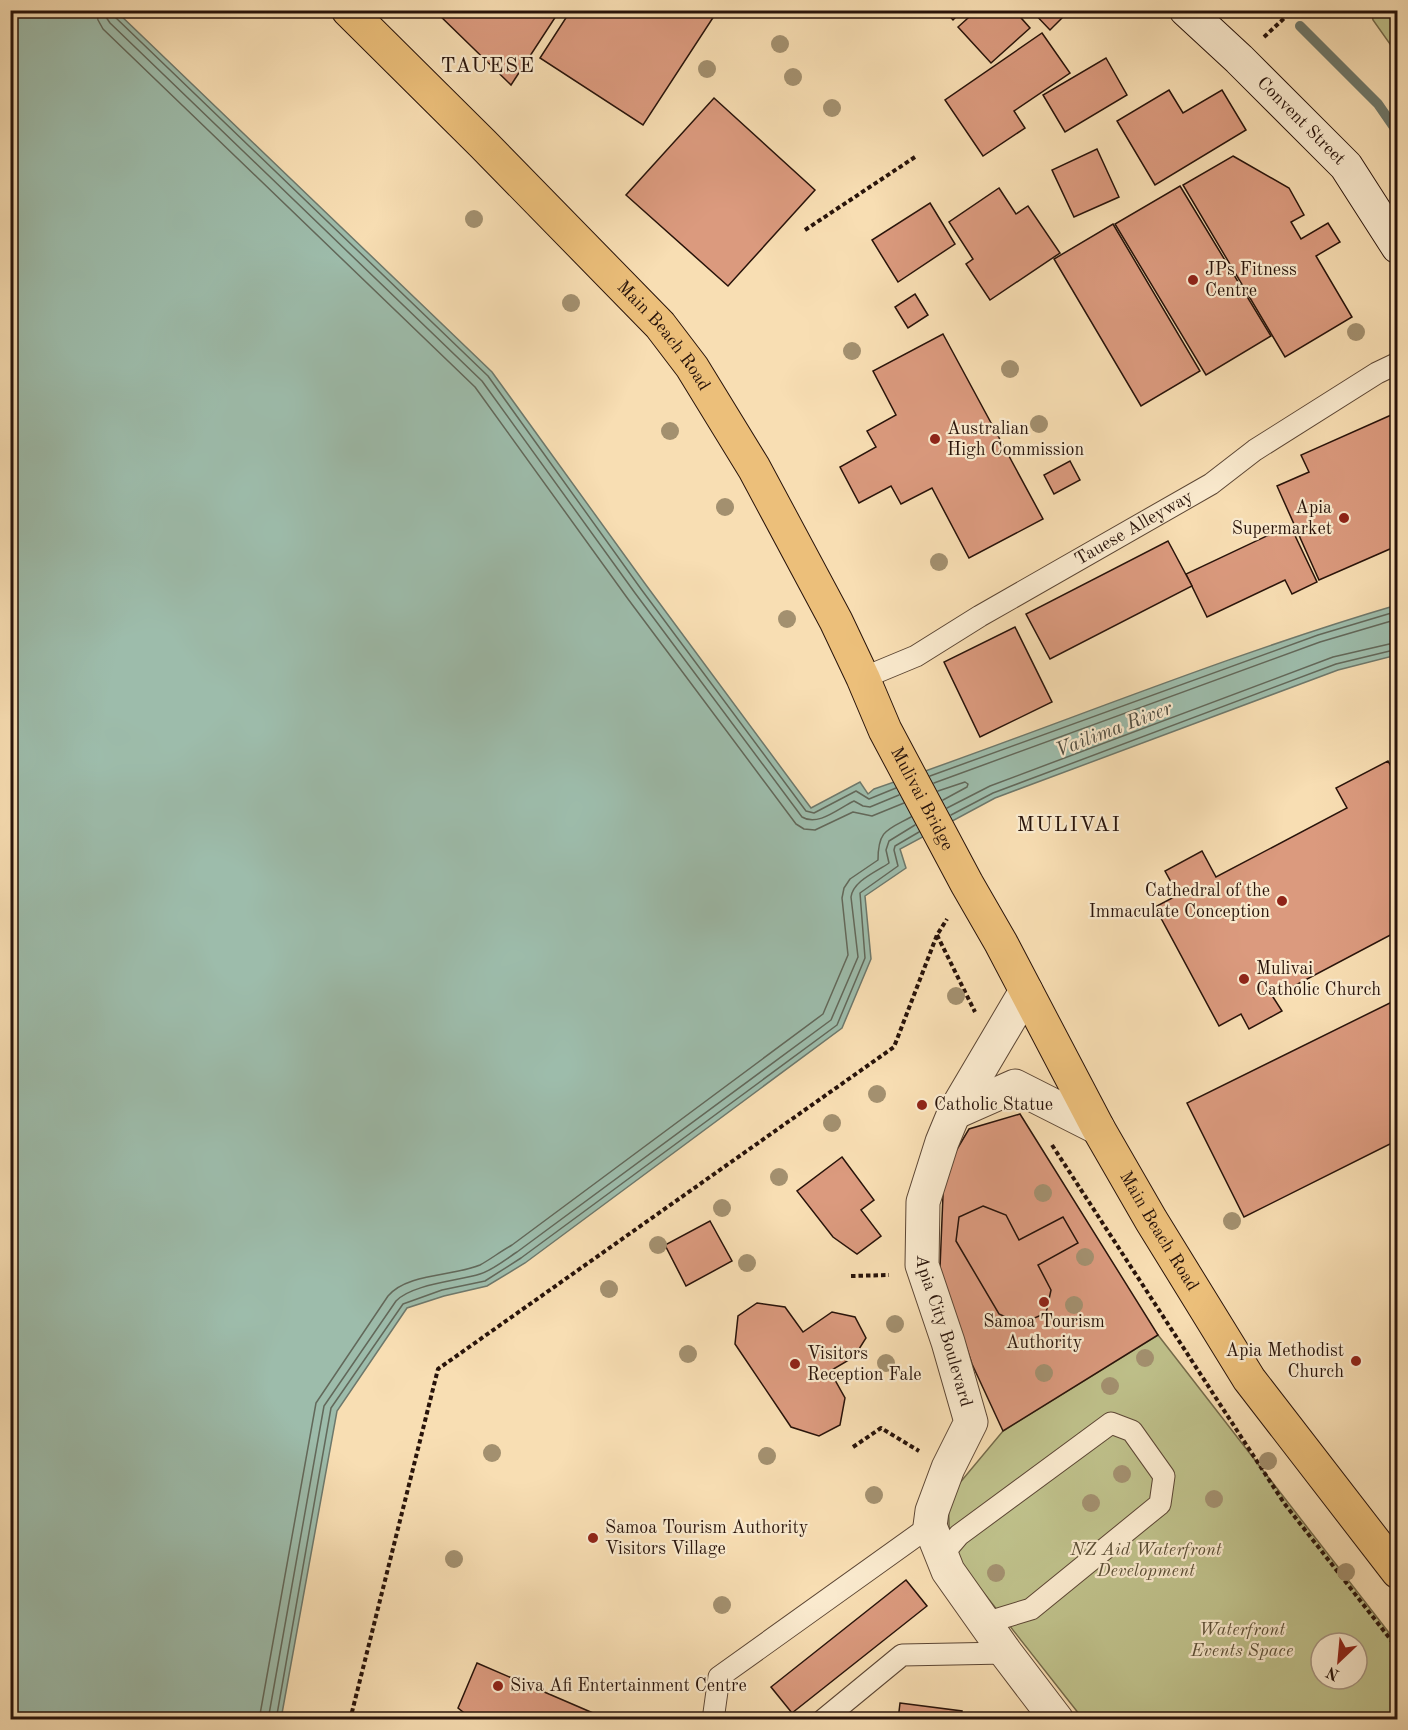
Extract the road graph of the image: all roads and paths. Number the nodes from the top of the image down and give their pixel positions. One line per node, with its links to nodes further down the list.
1 (348, 10): 7 (main road, Main Beach Road)
2 (1186, 10): 5 (street, Convent Street)
3 (915, 157): 4 (path)
4 (805, 230)
5 (1398, 247)
6 (1398, 363): 7 (lane, Tauese Alleyway)
7 (863, 678): 8 (main road, Main Beach Road)
8 (885, 730): 9 (main road, Mulivai Bridge)
9 (959, 866): 10 (main road, Main Beach Road)
10 (1026, 991): 11 (street, Apia City Boulevard); 13 (main road, Main Beach Road)
11 (993, 1047): 12 (street, Apia City Boulevard); 20 (path)
12 (954, 1113): 13 (street); 15 (street, Apia City Boulevard)
13 (1098, 1128): 17 (main road, Main Beach Road)
14 (853, 1447): 15 (path)
15 (948, 1468): 16 (street, Apia City Boulevard)
16 (936, 1541): 18 (street); 18 (lane); 21 (lane)
17 (1398, 1572)
18 (986, 1623): 19 (street)
19 (1006, 1653): 22 (lane); 23 (street)
20 (350, 1719)
21 (713, 1719)
22 (823, 1719)
23 (1057, 1719)

